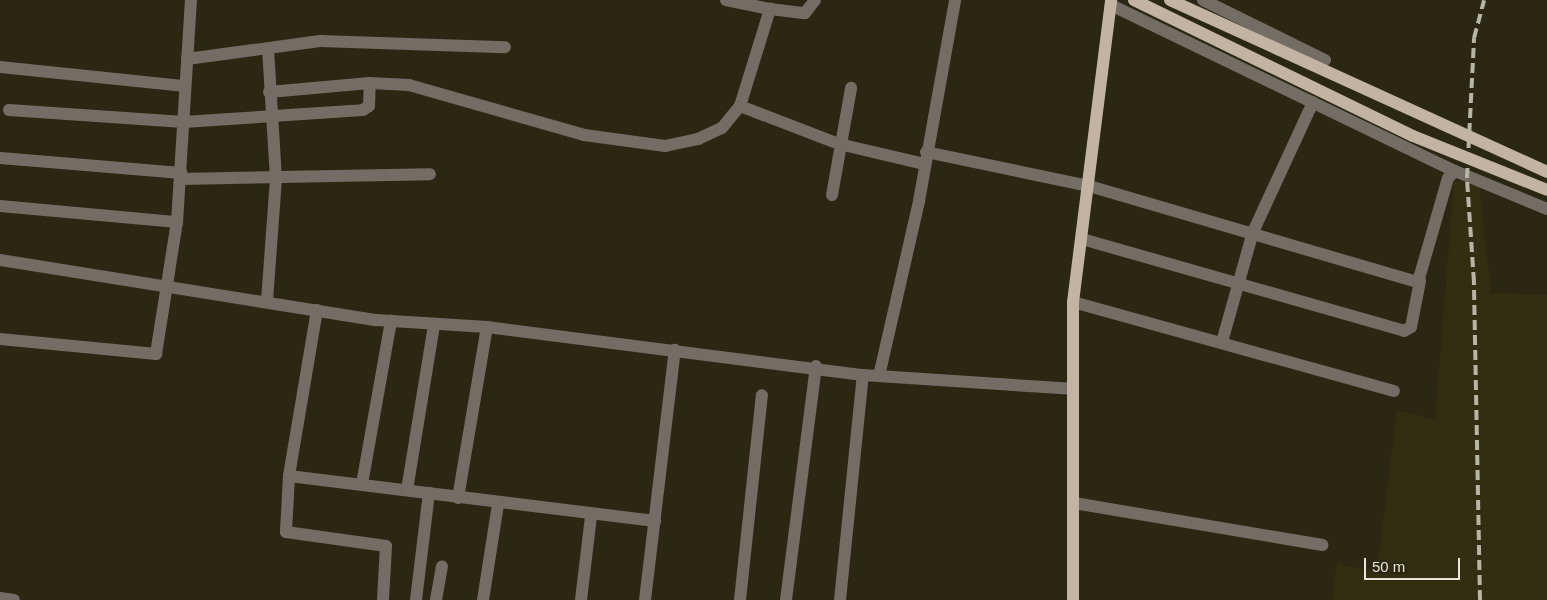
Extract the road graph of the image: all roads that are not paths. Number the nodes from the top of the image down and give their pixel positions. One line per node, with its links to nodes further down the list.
1 (191, 0): 12 (street)
2 (726, 0): 9 (street)
3 (815, 0): 9 (street)
4 (955, 0): 26 (street)
5 (1134, 0): 33 (main road, bridge)
6 (1170, 0): 28 (main road, bridge)
7 (1203, 0): 13 (street)
8 (1109, 2): 19 (street); 32 (main road)
9 (770, 9): 20 (street)
10 (505, 47): 11 (street)
11 (268, 48): 12 (street); 18 (street)
12 (187, 59): 16 (street)
13 (1325, 60)
14 (0, 67): 16 (street)
15 (370, 83): 18 (street); 20 (street); 22 (street)
16 (185, 86): 23 (street)
17 (851, 88): 24 (street)
18 (269, 92): 22 (street)
19 (1313, 102): 27 (street); 38 (street)
20 (740, 106): 24 (street)
21 (9, 110): 23 (street)
22 (271, 115): 23 (street); 31 (street)
23 (184, 122): 30 (street)
24 (839, 144): 26 (street); 34 (street)
25 (0, 158): 30 (street)
26 (925, 158): 32 (street); 55 (street)
27 (1455, 171): 36 (street); 41 (street)
28 (1547, 172)
29 (430, 174): 31 (street)
30 (181, 176): 31 (street); 37 (street)
31 (276, 179): 44 (street)
32 (1089, 186): 38 (street); 39 (main road)
33 (1547, 190)
34 (832, 196)
35 (0, 206): 37 (street)
36 (1547, 209)
37 (177, 222): 43 (street)
38 (1253, 232): 41 (street); 42 (street)
39 (1082, 239): 42 (street); 45 (main road)
40 (0, 260): 43 (street)
41 (1420, 281): 42 (street)
42 (1239, 282): 51 (street)
43 (166, 290): 44 (street); 50 (street)
44 (267, 301): 46 (street)
45 (1073, 302): 51 (street); 56 (main road)
46 (317, 310): 47 (street); 59 (street)
47 (391, 321): 48 (street); 60 (street)
48 (434, 324): 49 (street); 61 (street)
49 (487, 327): 52 (street); 63 (street)
50 (0, 339)
51 (1222, 342): 57 (street)
52 (675, 350): 53 (street); 67 (street)
53 (816, 366): 54 (street); 79 (street)
54 (863, 374): 55 (street); 80 (street)
55 (879, 376): 56 (street)
56 (1072, 389): 64 (main road)
57 (1394, 391)
58 (762, 395): 78 (street)
59 (290, 476): 60 (street); 72 (street)
60 (362, 484): 61 (street)
61 (407, 490): 62 (street)
62 (429, 493): 63 (street); 73 (street)
63 (458, 498): 65 (street)
64 (1074, 503): 68 (street); 81 (main road)
65 (498, 504): 66 (street); 75 (street)
66 (591, 516): 67 (street); 76 (street)
67 (655, 521): 77 (street)
68 (1322, 545)
69 (442, 567): 74 (street)
70 (0, 598): 71 (street)
71 (14, 600)
72 (383, 600)
73 (416, 600)
74 (436, 600)
75 (483, 600)
76 (581, 600)
77 (645, 600)
78 (740, 600)
79 (786, 600)
80 (840, 600)
81 (1073, 600)

